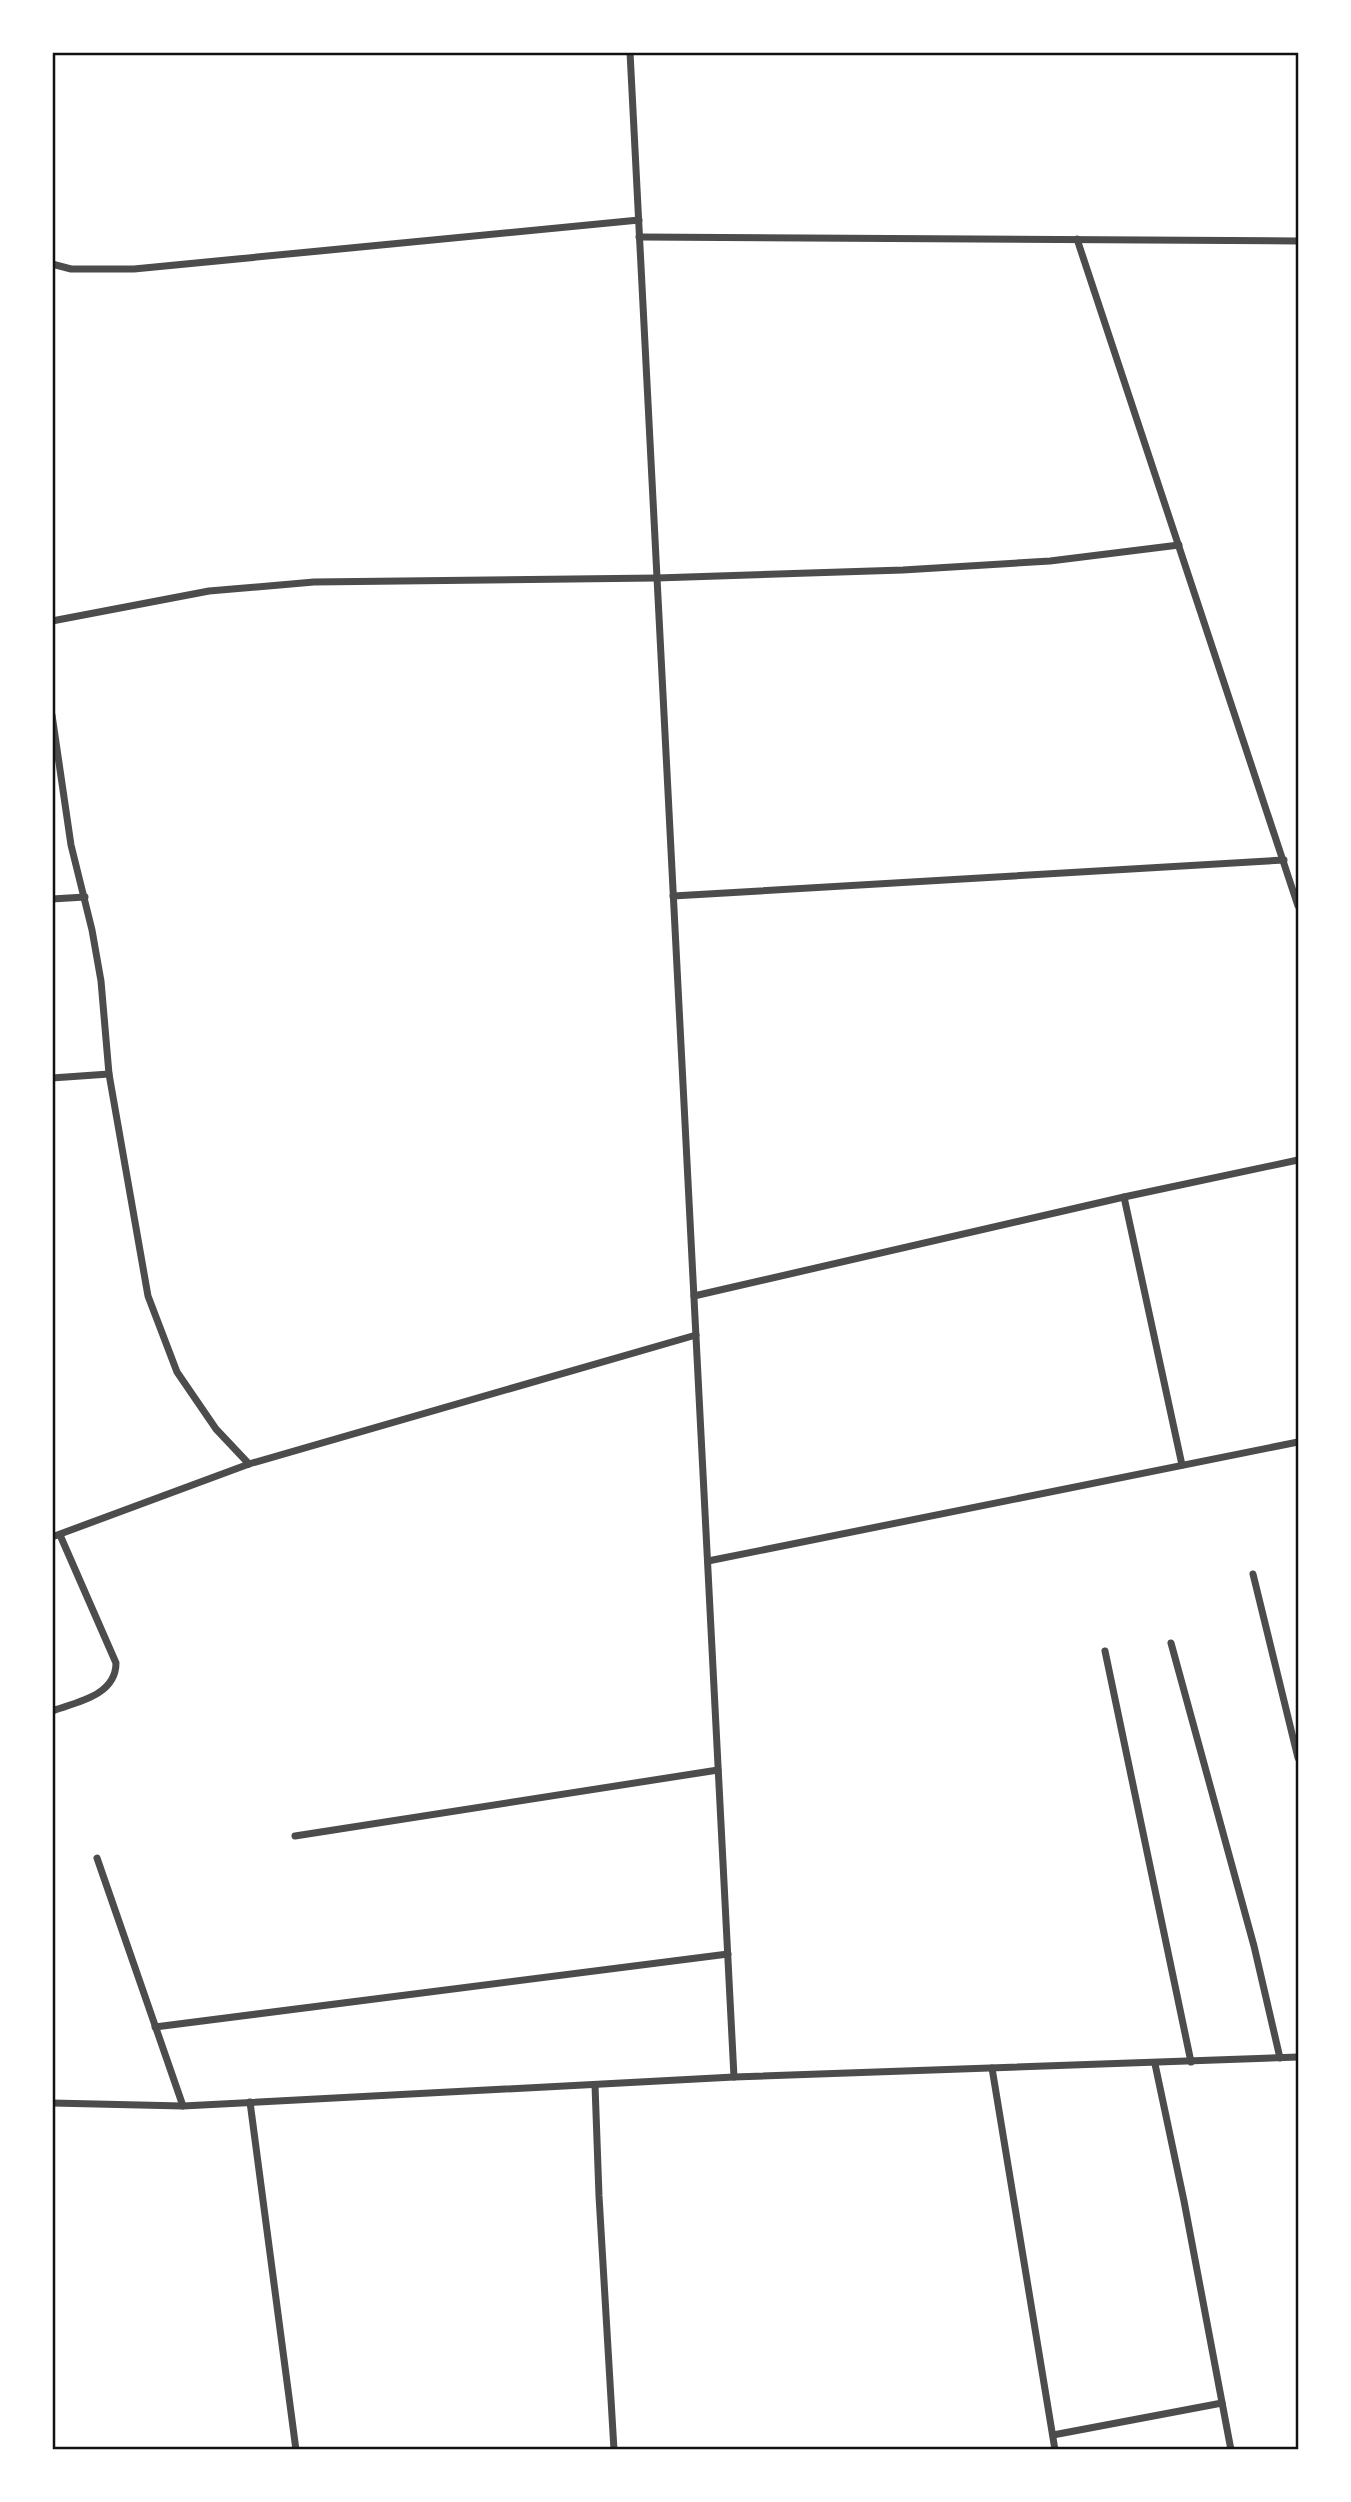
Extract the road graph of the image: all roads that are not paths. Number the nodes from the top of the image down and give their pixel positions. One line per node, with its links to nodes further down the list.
1 (630, 52): 2 (street)
2 (639, 220): 3 (street); 6 (street)
3 (639, 237): 4 (street); 8 (street)
4 (1077, 239): 5 (street); 7 (street)
5 (1298, 241)
6 (52, 264)
7 (1180, 545): 8 (street); 11 (street)
8 (657, 578): 9 (street); 13 (street)
9 (52, 621)
10 (52, 715): 12 (street)
11 (1284, 860): 13 (street); 15 (street)
12 (85, 897): 14 (street); 16 (street)
13 (673, 897): 20 (street)
14 (52, 899)
15 (1298, 906)
16 (109, 1074): 17 (street); 23 (street)
17 (52, 1078)
18 (1298, 1160): 19 (street)
19 (1124, 1197): 20 (street); 24 (street)
20 (694, 1296): 21 (street)
21 (696, 1335): 23 (street); 26 (street)
22 (1298, 1442): 24 (street)
23 (249, 1464): 25 (street)
24 (1182, 1465): 26 (street)
25 (56, 1536): 30 (street)
26 (708, 1561): 32 (street)
27 (1253, 1574): 31 (street)
28 (1171, 1643): 38 (street)
29 (1105, 1650): 39 (street)
30 (52, 1711)
31 (1298, 1758)
32 (718, 1770): 33 (street); 35 (street)
33 (295, 1836)
34 (97, 1858): 36 (street)
35 (727, 1954): 36 (street); 42 (street)
36 (155, 2026): 46 (street)
37 (1298, 2057): 38 (street)
38 (1280, 2058): 39 (street)
39 (1191, 2062): 40 (street)
40 (1156, 2064): 41 (street); 47 (street)
41 (992, 2068): 42 (street); 48 (street)
42 (734, 2077): 43 (street)
43 (596, 2085): 44 (street); 50 (street)
44 (250, 2102): 46 (street); 49 (street)
45 (52, 2103): 46 (street)
46 (183, 2106)
47 (1222, 2403): 48 (street); 52 (street)
48 (1053, 2435): 51 (street)
49 (296, 2449)
50 (614, 2449)
51 (1055, 2449)
52 (1231, 2449)

